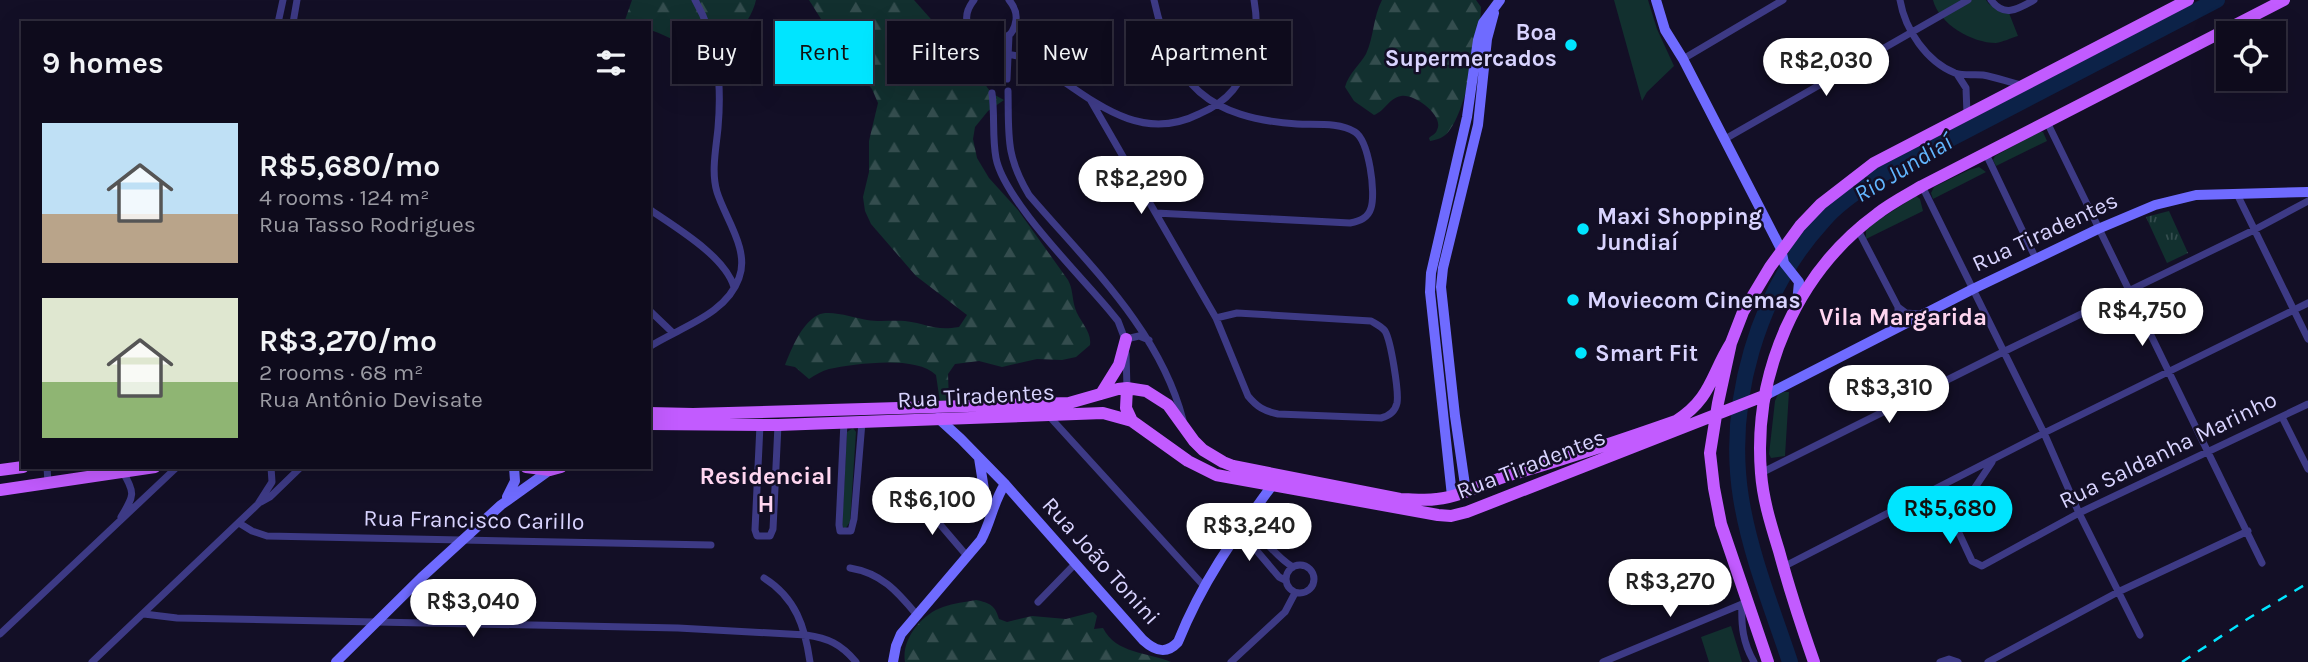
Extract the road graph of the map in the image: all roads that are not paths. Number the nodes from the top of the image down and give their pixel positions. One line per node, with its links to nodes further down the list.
1 (283, 0): 17 (street)
2 (297, 0): 18 (street)
3 (695, 0): 53 (street)
4 (974, 0): 19 (street)
5 (1009, 0): 21 (street)
6 (1154, 0): 33 (street)
7 (1254, 0): 33 (street)
8 (1656, 0): 25 (street)
9 (1783, 0): 25 (street)
10 (1900, 0): 20 (street)
11 (1968, 0): 20 (street)
12 (1991, 0): 13 (street)
13 (2035, 0)
14 (2188, 0): 28 (main road)
15 (2284, 0): 35 (main road)
16 (1499, 2): 24 (street); 29 (street)
17 (278, 20): 18 (street)
18 (293, 21)
19 (968, 21)
20 (1913, 32): 26 (street); 36 (street)
21 (1009, 35): 22 (street); 23 (street)
22 (1004, 38)
23 (1006, 54): 27 (street); 32 (street)
24 (1485, 58): 29 (street); 38 (street)
25 (1683, 59): 36 (street)
26 (1957, 74): 28 (street); 34 (street)
27 (1007, 79)
28 (2021, 86): 34 (main road)
29 (1470, 89): 39 (street)
30 (1007, 91): 67 (street)
31 (992, 93): 65 (street)
32 (1091, 100): 33 (street); 45 (street)
33 (1216, 106): 45 (street)
34 (1967, 114): 49 (main road)
35 (2047, 122): 37 (main road); 46 (street)
36 (1725, 139): 49 (street)
37 (1986, 154): 40 (main road); 51 (street)
38 (1470, 162): 39 (street); 52 (street)
39 (1452, 178): 50 (street)
40 (1922, 186): 47 (main road); 54 (street)
41 (2308, 192): 42 (street, Rua Tiradentes)
42 (2237, 194): 46 (street, Rua Tiradentes); 48 (street)
43 (2308, 201): 48 (street)
44 (651, 210): 53 (street)
45 (1156, 213): 62 (street)
46 (2098, 229): 51 (street, Rua Tiradentes); 55 (street)
47 (1858, 230): 56 (main road); 58 (street)
48 (2254, 230): 55 (street); 59 (street)
49 (1783, 256): 56 (street); 68 (main road)
50 (1434, 257): 52 (street); 115 (street)
51 (2036, 259): 54 (street, Rua Tiradentes)
52 (1441, 287): 113 (street)
53 (734, 288): 63 (street)
54 (1973, 289): 61 (street, Rua Tiradentes); 70 (street)
55 (2129, 291): 70 (street); 71 (street)
56 (1797, 303): 74 (main road)
57 (2308, 303): 59 (street)
58 (1898, 307): 61 (street); 64 (street)
59 (2294, 310): 66 (street); 71 (street)
60 (651, 312): 63 (street)
61 (1925, 314): 64 (street, Rua Tiradentes)
62 (1216, 318): 62 (street)
63 (672, 332): 69 (street)
64 (1890, 332): 74 (street, Rua Tiradentes)
65 (1126, 339): 67 (street); 72 (street); 73 (main road)
66 (2308, 339)
67 (1149, 340): 86 (street)
68 (1731, 343): 78 (main road); 107 (main road, Rua Tiradentes)
69 (651, 346)
70 (2004, 352): 90 (street); 106 (street)
71 (2169, 371): 90 (street); 92 (street)
72 (1127, 388): 73 (main road, Rua Tiradentes); 82 (main road); 86 (main road, Rua Tiradentes)
73 (1101, 394): 77 (main road, Rua Tiradentes)
74 (1766, 395): 78 (main road, Rua Tiradentes); 106 (main road)
75 (2308, 404): 79 (street, Rua Saldanha Marinho)
76 (1046, 413): 80 (main road, Rua Tiradentes); 82 (main road, Rua Tiradentes); 138 (street)
77 (651, 414)
78 (1719, 415): 116 (main road, Rua Tiradentes); 142 (main road)
79 (2282, 416): 92 (street, Rua Saldanha Marinho); 103 (street)
80 (966, 417): 81 (main road, Rua Tiradentes); 91 (street)
81 (938, 418): 84 (main road, Rua Tiradentes); 91 (street, Rua João Tonini)
82 (1132, 421): 89 (main road, Rua Tiradentes)
83 (844, 422): 84 (main road, Rua Tiradentes); 84 (street); 88 (main road, Rua Tiradentes)
84 (862, 422)
85 (651, 424): 87 (main road, Rua Tiradentes)
86 (1184, 424): 89 (main road); 115 (main road, Rua Tiradentes)
87 (760, 425): 88 (main road, Rua Tiradentes); 88 (street)
88 (778, 425)
89 (1152, 433): 110 (main road, Rua Tiradentes)
90 (2045, 433): 94 (street); 121 (street)
91 (961, 439): 93 (street, Rua João Tonini)
92 (2209, 451): 121 (street, Rua Saldanha Marinho); 127 (street)
93 (979, 458): 109 (street, Rua João Tonini); 119 (street)
94 (1993, 460): 111 (street); 123 (street)
95 (21, 467): 104 (main road)
96 (47, 469): 108 (street)
97 (138, 469): 105 (main road)
98 (175, 469): 124 (street)
99 (271, 469): 117 (street)
100 (299, 469): 117 (street)
101 (514, 469): 118 (street)
102 (555, 469): 118 (street)
103 (2308, 469)
104 (0, 470)
105 (122, 471): 108 (main road); 124 (street)
106 (1761, 473): 134 (main road)
107 (1511, 474): 113 (main road, Rua Tiradentes); 116 (main road)
108 (48, 483): 112 (main road)
109 (1004, 484): 119 (street); 132 (street, Rua João Tonini)
110 (1271, 487): 122 (main road, Rua Tiradentes); 126 (street, Rua João Tonini)
111 (1938, 488): 123 (street); 134 (street)
112 (0, 490)
113 (1466, 492): 115 (main road, Rua Tiradentes)
114 (910, 499): 130 (street)
115 (1454, 499): 120 (main road); 122 (main road)
116 (1495, 502): 120 (main road, Rua Tiradentes)
117 (258, 504): 125 (street)
118 (501, 505): 128 (street)
119 (991, 511): 130 (street)
120 (1467, 512): 122 (main road, Rua Tiradentes)
121 (2079, 513): 123 (street, Rua Saldanha Marinho); 139 (street)
122 (1438, 515)
123 (1954, 519)
124 (119, 521): 146 (street)
125 (239, 523): 128 (street, Rua Francisco Carillo); 143 (street)
126 (1243, 524): 133 (street); 137 (street); 138 (street, Rua João Tonini)
127 (2248, 531): 131 (street); 139 (street)
128 (461, 541): 129 (street, Rua Francisco Carillo); 145 (street)
129 (711, 545)
130 (967, 556): 144 (street)
131 (2262, 563)
132 (1075, 564): 138 (street, Rua João Tonini); 141 (street)
133 (1293, 567): 137 (street); 140 (street)
134 (1783, 567): 158 (main road)
135 (850, 568): 144 (street)
136 (764, 578): 147 (street)
137 (1285, 580): 140 (street)
138 (1203, 585)
139 (2118, 592): 148 (street); 161 (street)
140 (1295, 593): 154 (street)
141 (1038, 602)
142 (1745, 603): 155 (street); 156 (street); 157 (main road)
143 (144, 614): 145 (street); 149 (street)
144 (916, 614): 153 (street)
145 (377, 621): 147 (street); 150 (street)
146 (0, 635)
147 (806, 635): 151 (street); 152 (street)
148 (2140, 635)
149 (92, 662)
150 (335, 662)
151 (810, 662)
152 (856, 662)
153 (893, 662)
154 (1231, 662)
155 (1603, 662)
156 (1754, 662)
157 (1768, 662)
158 (1814, 662)
159 (1940, 662): 160 (street)
160 (1958, 662)
161 (1988, 662)

